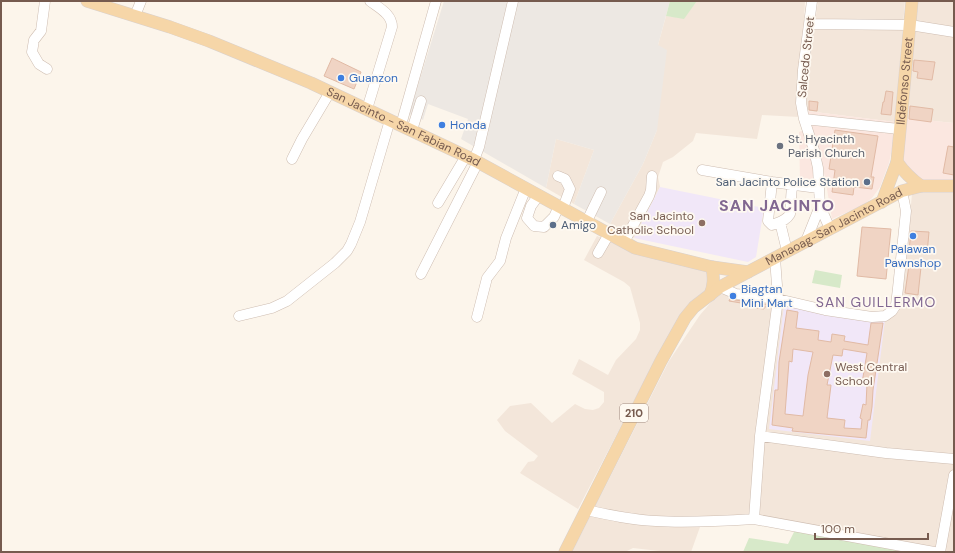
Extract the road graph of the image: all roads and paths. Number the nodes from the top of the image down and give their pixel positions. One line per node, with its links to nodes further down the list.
1 (45, 1): 13 (street)
2 (141, 1): 9 (street)
3 (370, 1): 16 (street)
4 (436, 1): 19 (street)
5 (513, 1): 22 (street)
6 (812, 1): 10 (street, Salcedo Street)
7 (912, 1): 11 (main road, Ildefonso Street)
8 (93, 2): 9 (main road, San Jacinto - San Fabian Road)
9 (135, 16): 14 (main road, San Jacinto - San Fabian Road)
10 (810, 24): 11 (street); 17 (street, Salcedo Street)
11 (910, 26): 12 (street); 20 (main road, Ildefonso Street)
12 (954, 32)
13 (47, 69)
14 (330, 92): 16 (main road, San Jacinto - San Fabian Road); 21 (street)
15 (421, 101): 19 (street)
16 (367, 109): 18 (main road, San Jacinto - San Fabian Road)
17 (804, 119): 20 (street); 32 (street, Salcedo Street)
18 (390, 120): 19 (main road, San Jacinto - San Fabian Road); 54 (street)
19 (407, 128): 22 (main road, San Jacinto - San Fabian Road)
20 (899, 129): 23 (main road, Ildefonso Street)
21 (292, 159)
22 (472, 159): 31 (main road, San Jacinto - San Fabian Road); 37 (street); 50 (street)
23 (896, 162): 29 (main road); 36 (main road, Ildefonso Street)
24 (702, 170): 27 (street)
25 (558, 176): 39 (street)
26 (652, 176): 44 (street)
27 (772, 182): 28 (street); 40 (street)
28 (792, 185): 32 (street); 40 (street)
29 (921, 186): 30 (main road, Manaoag-San Jacinto Road / 210); 33 (main road, Manaoag-San Jacinto Road / 210)
30 (954, 186)
31 (526, 188): 35 (main road, San Jacinto - San Fabian Road); 55 (street)
32 (818, 188): 38 (street, Salcedo Street)
33 (902, 191): 36 (main road, Manaoag-San Jacinto Road / 210); 53 (street)
34 (602, 192): 39 (street)
35 (538, 195): 39 (main road, San Jacinto - San Fabian Road); 39 (street)
36 (882, 202): 41 (main road, Manaoag-San Jacinto Road / 210)
37 (438, 203)
38 (820, 206): 41 (street, Salcedo Street); 43 (street, Salcedo Street)
39 (573, 213): 42 (main road, San Jacinto - San Fabian Road)
40 (780, 222): 45 (street)
41 (830, 229): 43 (main road, Manaoag-San Jacinto Road / 210)
42 (609, 234): 44 (main road, San Jacinto - San Fabian Road); 46 (street)
43 (806, 241): 45 (main road, Manaoag-San Jacinto Road / 210)
44 (624, 242): 48 (main road, San Jacinto - San Fabian Road)
45 (787, 251): 47 (main road, Manaoag-San Jacinto Road / 210)
46 (598, 253)
47 (775, 258): 49 (main road, Manaoag-San Jacinto Road / 210); 53 (street)
48 (712, 267): 49 (main road, San Jacinto - San Fabian Road); 52 (main road)
49 (748, 272): 51 (main road, Manaoag-San Jacinto Road / 210)
50 (421, 274)
51 (720, 287): 52 (main road, 210); 53 (street)
52 (710, 295): 59 (main road, 210)
53 (778, 298): 56 (street)
54 (239, 316)
55 (478, 317)
56 (760, 436): 57 (street); 60 (street)
57 (954, 460)
58 (954, 476): 63 (street)
59 (586, 510): 60 (street); 61 (main road, 210)
60 (754, 519): 62 (street)
61 (565, 552)
62 (934, 552)
63 (940, 552)

